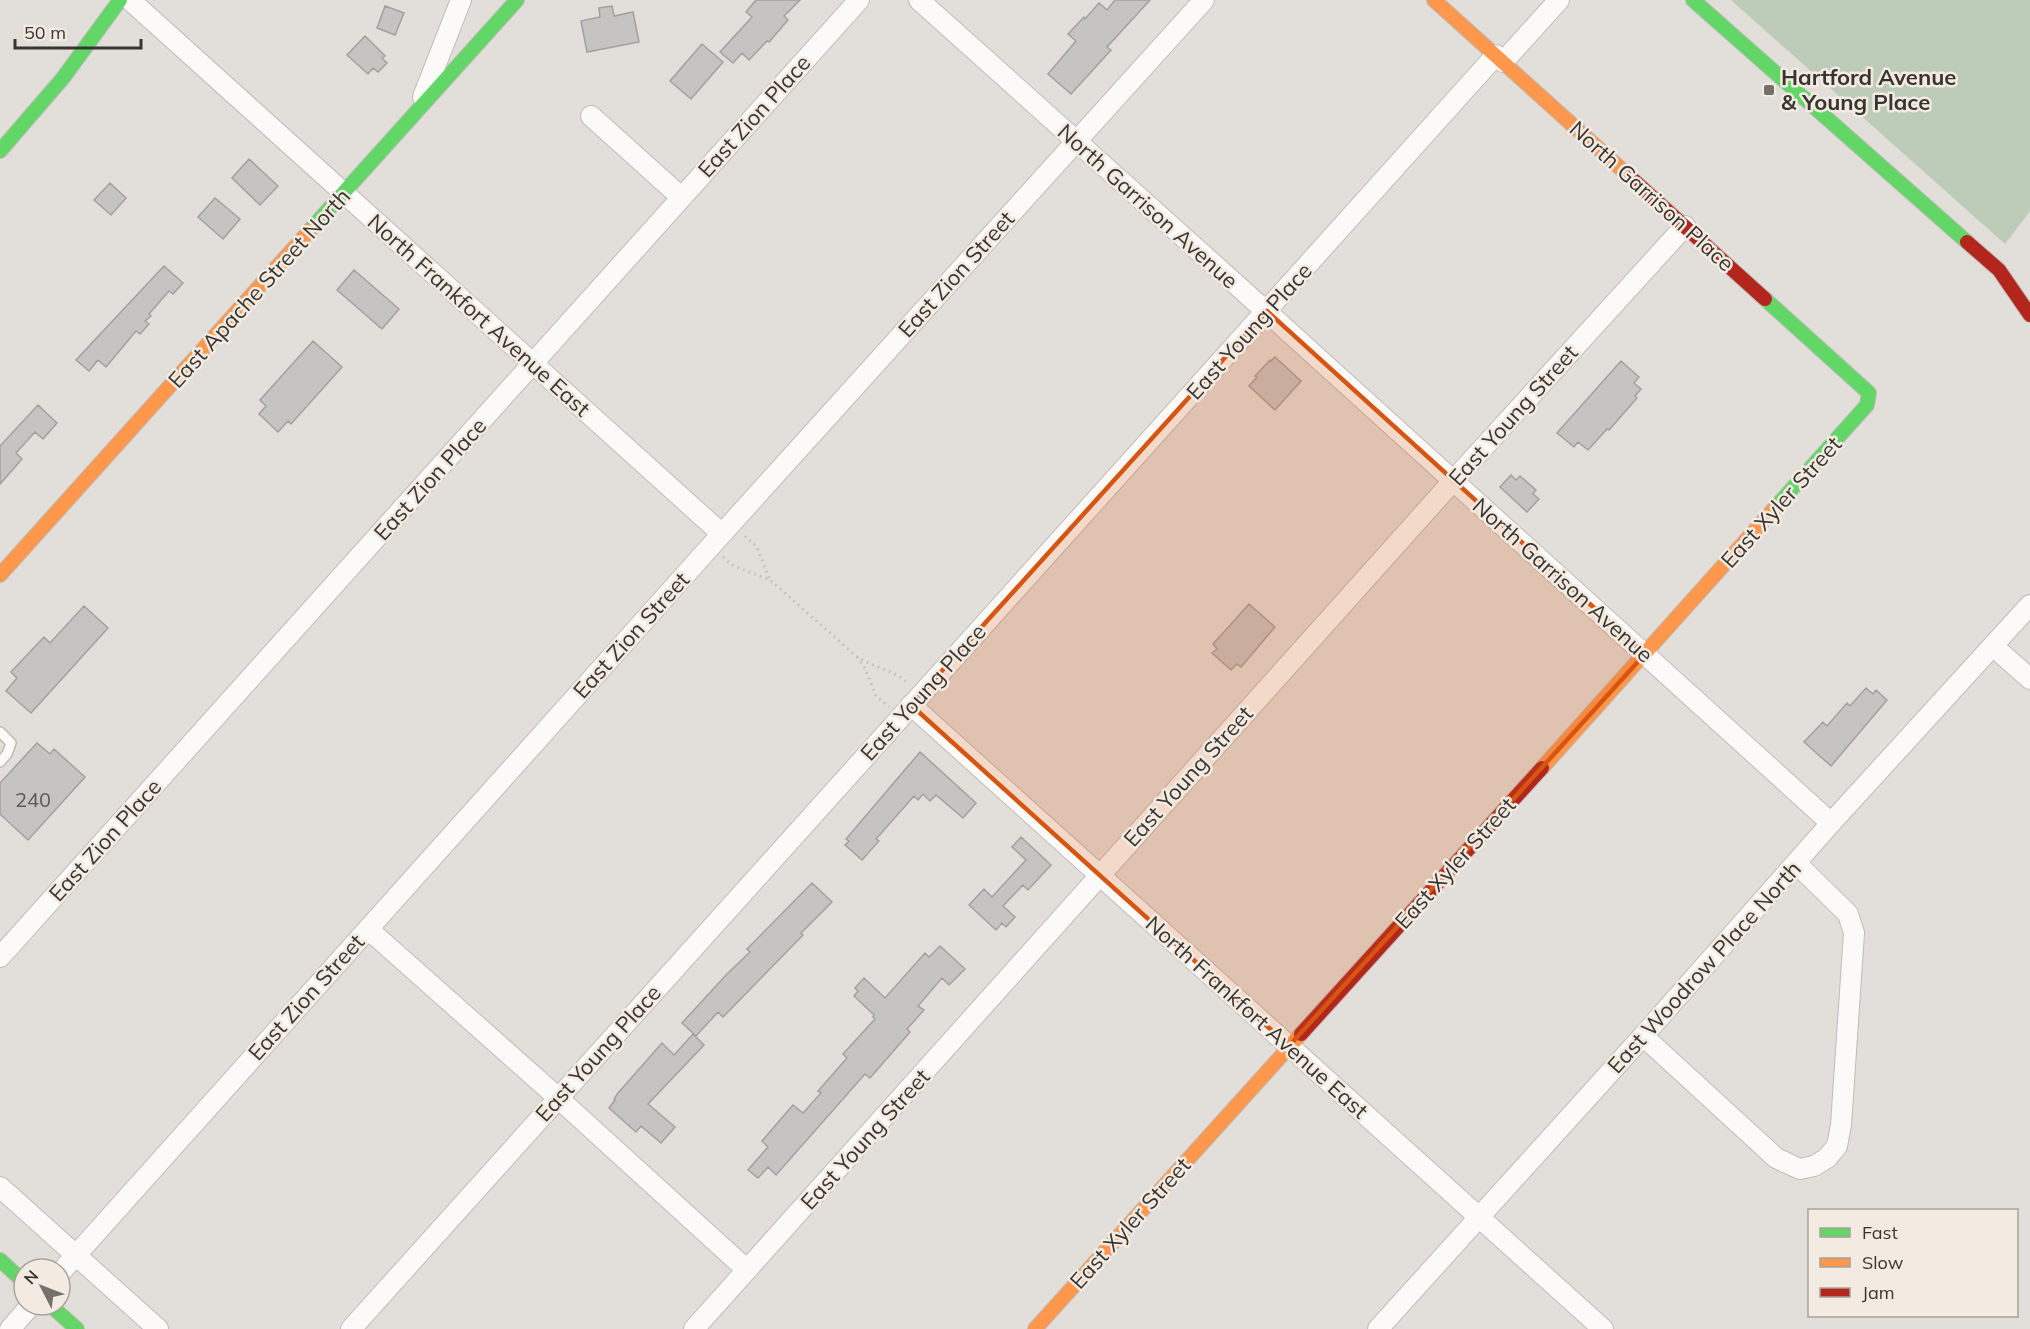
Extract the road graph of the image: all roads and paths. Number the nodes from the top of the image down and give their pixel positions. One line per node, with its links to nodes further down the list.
1 (120, 0): 15 (street)
2 (130, 0): 16 (street, North Frankfort Avenue East)
3 (461, 0): 12 (street)
4 (518, 0): 12 (street, East Apache Street North)
5 (859, 0): 17 (street, East Zion Place)
6 (919, 0): 14 (street, North Garrison Avenue)
7 (1204, 0): 14 (street, East Zion Street)
8 (1434, 0): 11 (street, North Garrison Place)
9 (1559, 0): 11 (street, East Young Place)
10 (1693, 0): 20 (street)
11 (1499, 58): 18 (street, North Garrison Place); 19 (street, East Young Place)
12 (419, 108): 16 (street, East Apache Street North)
13 (591, 116): 17 (street)
14 (1076, 142): 19 (street, North Garrison Avenue); 24 (street, East Zion Street)
15 (0, 151)
16 (345, 192): 21 (street, North Frankfort Avenue East); 27 (street, East Apache Street North)
17 (681, 197): 21 (street, East Zion Place)
18 (1685, 226): 22 (street, North Garrison Place); 23 (street, East Young Street)
19 (1267, 311): 23 (street, North Garrison Avenue); 36 (street, East Young Place)
20 (2030, 315)
21 (532, 364): 24 (street, North Frankfort Avenue East); 43 (street, East Zion Place)
22 (1869, 393): 31 (street, East Xyler Street)
23 (1453, 481): 31 (street, North Garrison Avenue); 41 (street, East Young Street)
24 (722, 534): 42 (street, East Zion Street)
25 (757, 547): 28 (path)
26 (734, 566): 28 (path)
27 (0, 575)
28 (771, 580): 32 (path)
29 (2030, 605): 30 (street, East Woodrow Place North)
30 (1993, 646): 34 (street); 39 (street, East Woodrow Place North)
31 (1645, 654): 39 (street, North Garrison Avenue); 45 (street, East Xyler Street)
32 (856, 656): 33 (path); 35 (path)
33 (901, 676)
34 (2030, 679)
35 (876, 696)
36 (911, 705): 41 (street, North Frankfort Avenue East); 46 (street, East Young Place)
37 (0, 732): 38 (lane)
38 (0, 762)
39 (1831, 823): 40 (street, East Woodrow Place North)
40 (1796, 863): 44 (street, East Woodrow Place North); 44 (street)
41 (1100, 875): 45 (street, North Frankfort Avenue East); 52 (street, East Young Street)
42 (368, 928): 46 (street); 49 (street, East Zion Street)
43 (0, 957)
44 (1642, 1036): 48 (street, East Woodrow Place North)
45 (1289, 1046): 48 (street, North Frankfort Avenue East); 61 (street, East Xyler Street)
46 (558, 1098): 52 (street); 59 (street, East Young Place)
47 (0, 1187): 49 (street)
48 (1478, 1218): 62 (street, East Woodrow Place North); 63 (street, North Frankfort Avenue East)
49 (76, 1255): 51 (street, East Zion Street); 58 (street)
50 (0, 1260): 53 (street)
51 (72, 1260)
52 (747, 1270): 60 (street, East Young Street)
53 (12, 1271)
54 (20, 1317): 56 (street)
55 (63, 1317): 57 (street)
56 (10, 1329)
57 (76, 1329)
58 (158, 1329)
59 (351, 1329)
60 (694, 1329)
61 (1035, 1329)
62 (1378, 1329)
63 (1603, 1329)

